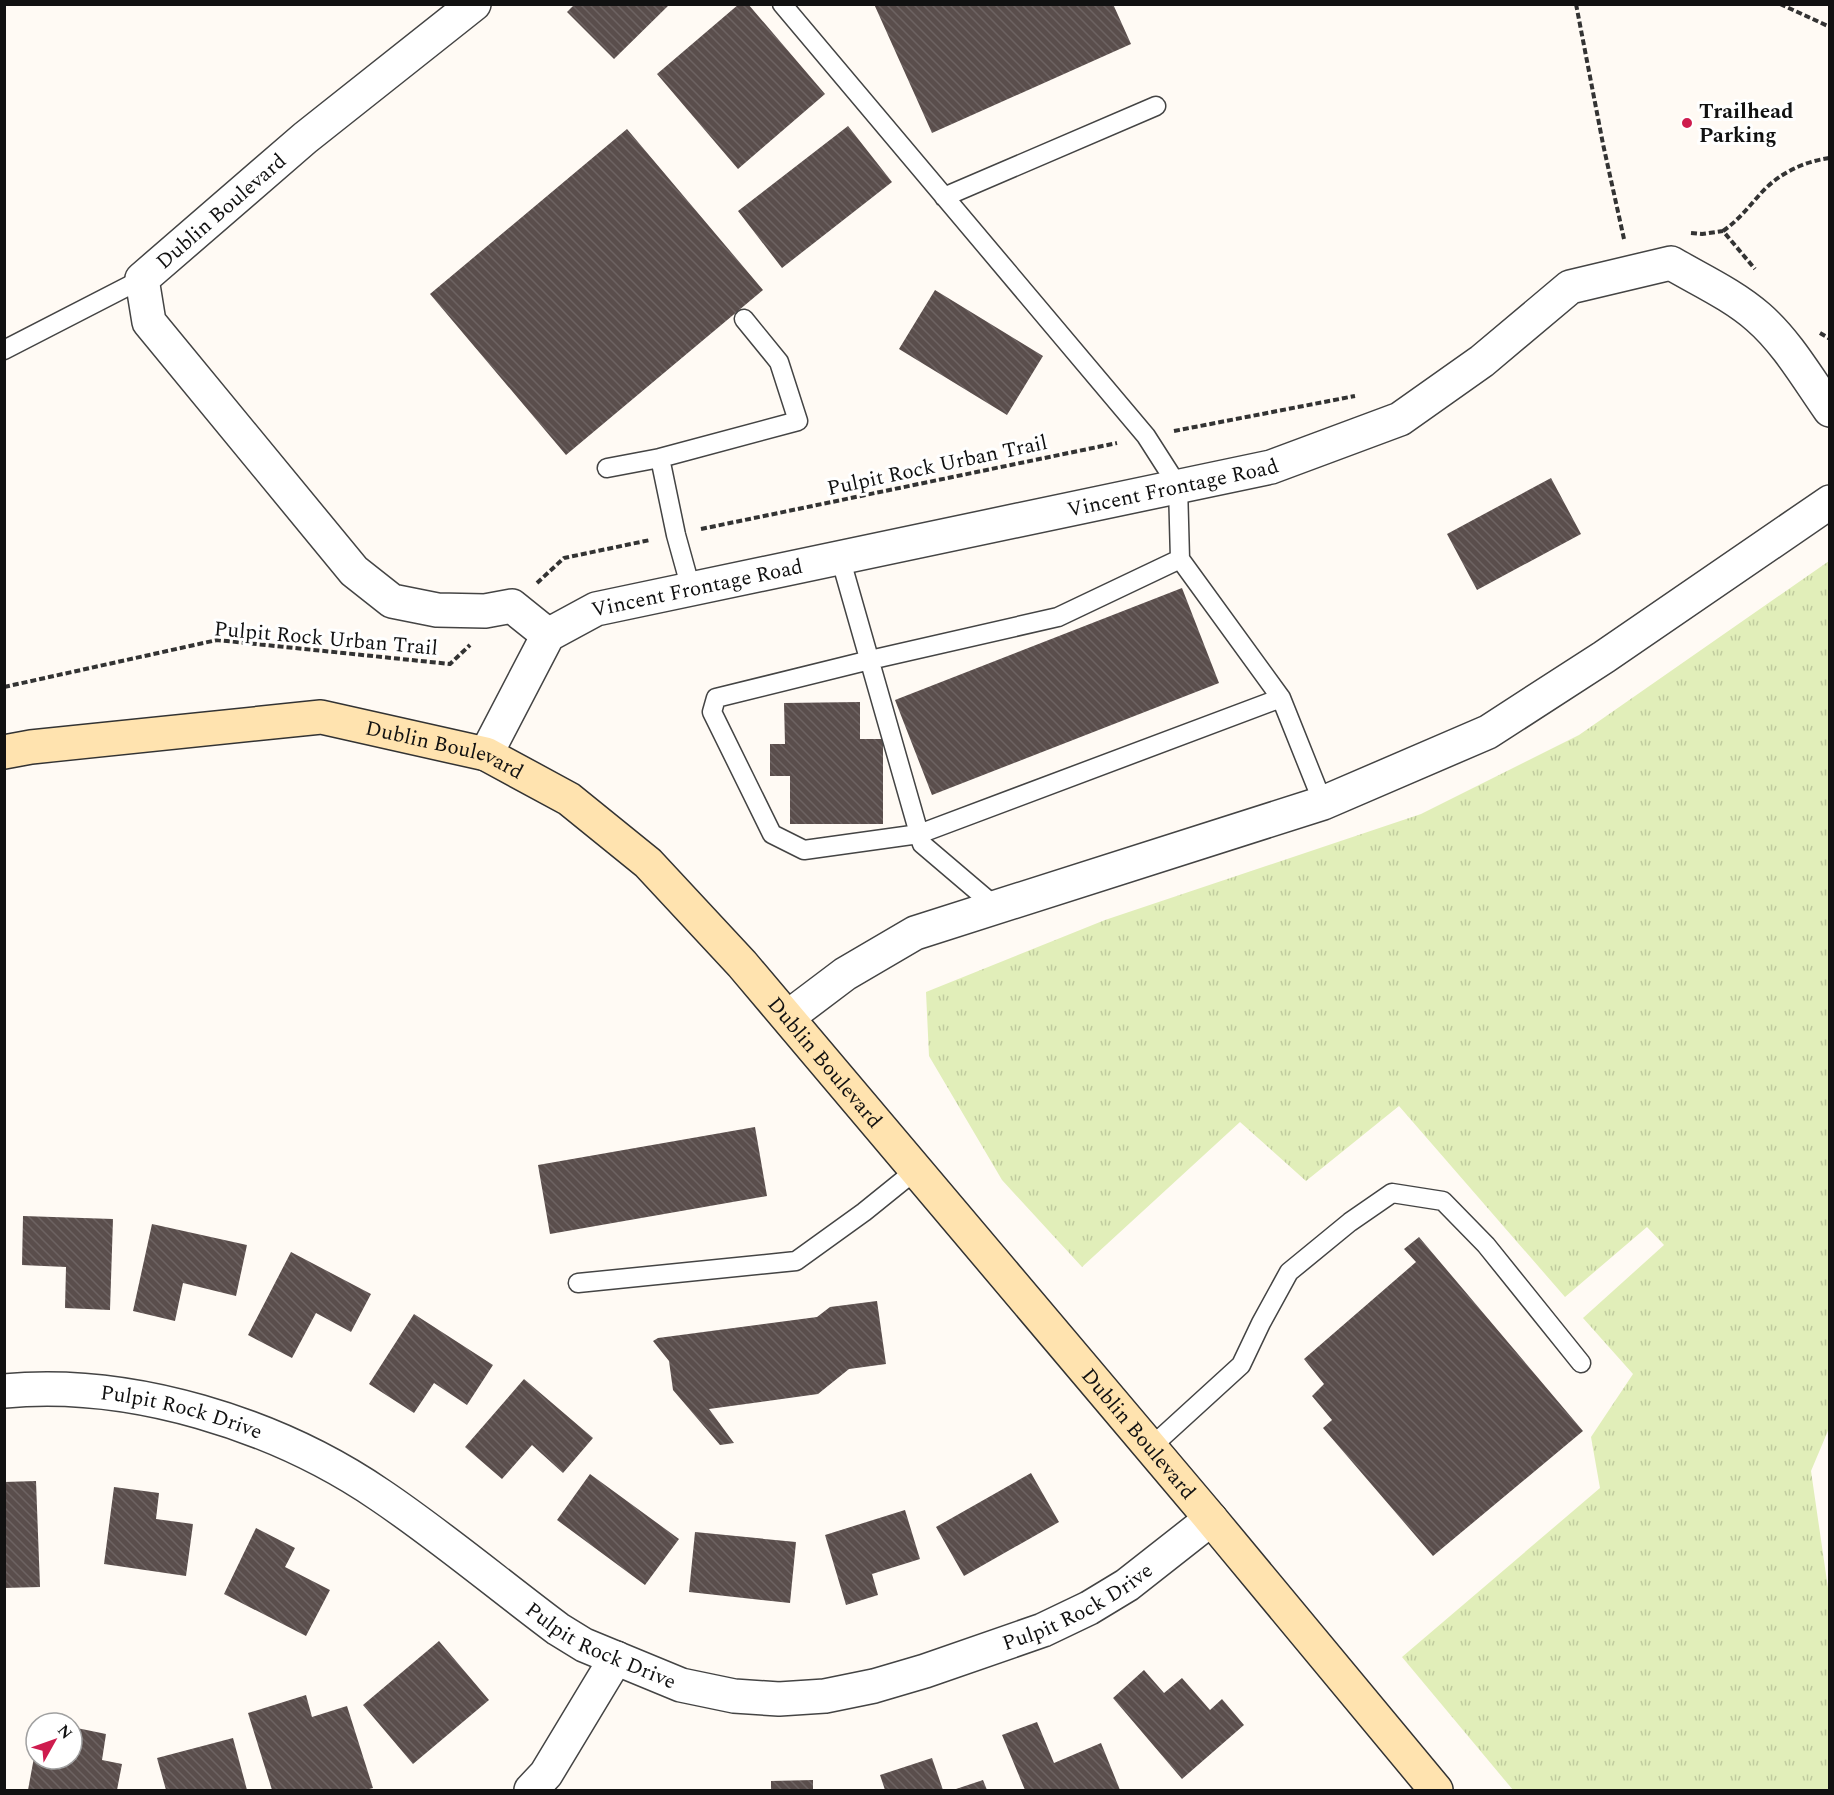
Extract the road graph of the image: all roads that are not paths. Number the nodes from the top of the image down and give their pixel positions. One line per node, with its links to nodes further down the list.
1 (474, 4): 5 (street, Dublin Boulevard)
2 (782, 4): 4 (lane)
3 (1156, 105): 4 (lane)
4 (944, 197): 11 (lane)
5 (142, 279): 7 (lane); 16 (street, Dublin Boulevard)
6 (744, 319): 9 (lane)
7 (4, 350)
8 (1830, 410): 11 (street, Vincent Frontage Road)
9 (660, 458): 10 (lane); 15 (lane)
10 (607, 468)
11 (1178, 486): 13 (street, Vincent Frontage Road); 14 (lane)
12 (1830, 502): 21 (street)
13 (840, 557): 15 (street, Vincent Frontage Road); 17 (lane)
14 (1180, 559): 17 (lane); 18 (lane)
15 (691, 589): 16 (street, Vincent Frontage Road)
16 (548, 635): 20 (street)
17 (870, 660): 22 (lane); 22 (lane)
18 (1281, 698): 21 (lane); 22 (lane)
19 (4, 752): 20 (main road, Dublin Boulevard)
20 (486, 754): 24 (main road, Dublin Boulevard)
21 (1323, 803): 23 (street)
22 (919, 834): 23 (lane)
23 (996, 907): 24 (street)
24 (788, 1017): 25 (main road, Dublin Boulevard)
25 (916, 1170): 26 (lane); 29 (main road, Dublin Boulevard)
26 (578, 1283)
27 (1581, 1363): 29 (lane)
28 (4, 1391): 31 (street, Pulpit Rock Drive)
29 (1150, 1448): 30 (main road, Dublin Boulevard)
30 (1211, 1519): 31 (street, Pulpit Rock Drive); 33 (main road, Dublin Boulevard)
31 (616, 1658): 32 (street)
32 (531, 1791)
33 (1436, 1791)

